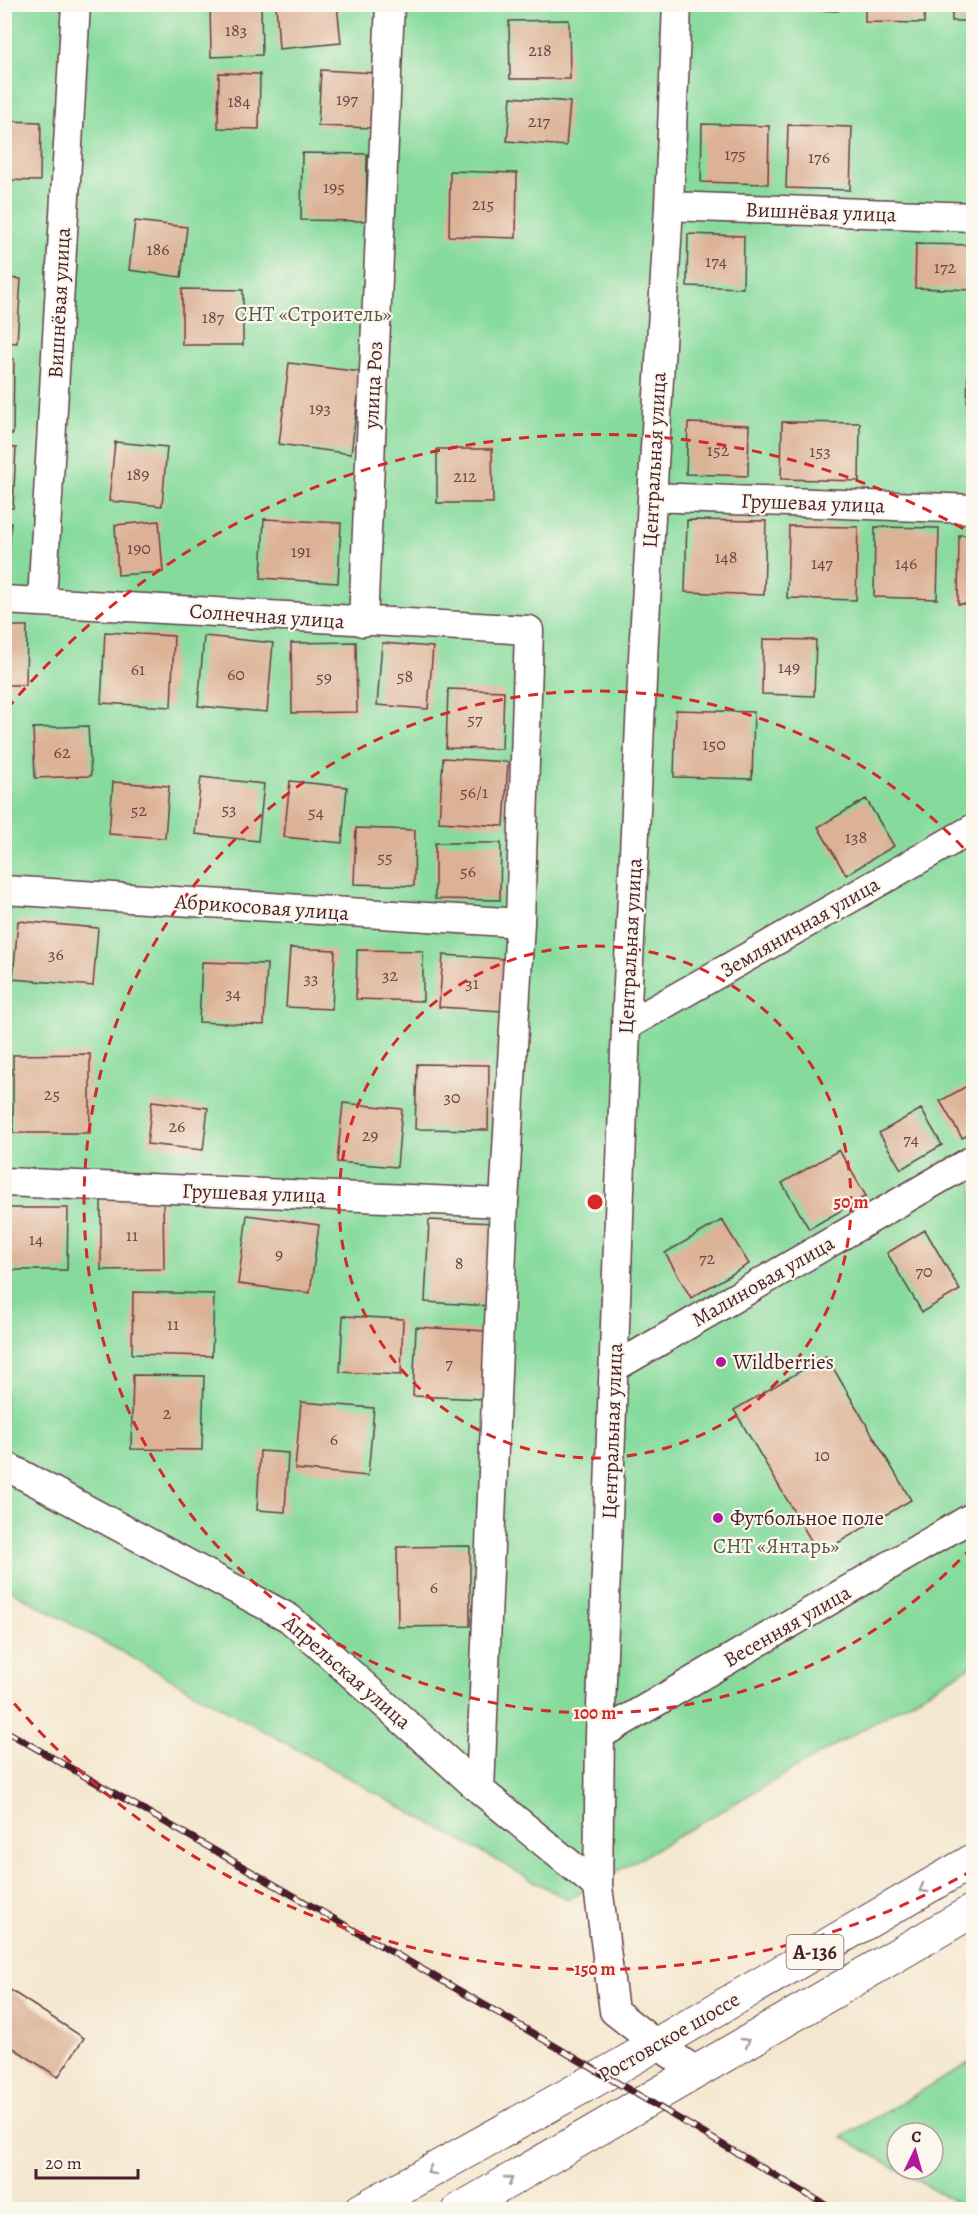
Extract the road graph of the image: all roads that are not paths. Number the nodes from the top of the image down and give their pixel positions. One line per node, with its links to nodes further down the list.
1 (75, 4): 9 (street, Вишнёвая улица)
2 (390, 4): 10 (street, улица Роз)
3 (676, 4): 4 (street, Центральная улица)
4 (669, 206): 5 (street, Вишнёвая улица); 6 (street, Центральная улица)
5 (974, 217)
6 (652, 496): 7 (street, Грушевая улица); 14 (street, Центральная улица)
7 (974, 509)
8 (4, 600): 9 (street, Солнечная улица)
9 (42, 601): 10 (street, Солнечная улица)
10 (363, 622): 13 (street, Солнечная улица)
11 (974, 828): 14 (street, Земляничная улица)
12 (4, 890): 13 (street, Абрикосовая улица)
13 (520, 923): 17 (street)
14 (626, 1026): 18 (street, Центральная улица)
15 (974, 1160): 18 (street, Малиновая улица)
16 (4, 1182): 17 (street, Грушевая улица)
17 (504, 1203): 22 (street)
18 (615, 1367): 21 (street, Центральная улица)
19 (4, 1465): 22 (street, Апрельская улица)
20 (974, 1516): 21 (street, Весенняя улица)
21 (600, 1735): 24 (street, Центральная улица)
22 (480, 1790): 24 (street, Апрельская улица)
23 (974, 1860): 26 (highway, Ростовское шоссе / А-136, one-way to 26)
24 (598, 1887): 26 (street, Центральная улица)
25 (974, 1910): 27 (highway, Ростовское шоссе / А-136, one-way to 25)
26 (656, 2044): 27 (street, Центральная улица); 28 (highway, Ростовское шоссе / А-136, one-way to 28)
27 (696, 2071): 29 (highway, Ростовское шоссе / А-136, one-way to 27)
28 (362, 2210)
29 (459, 2210)

